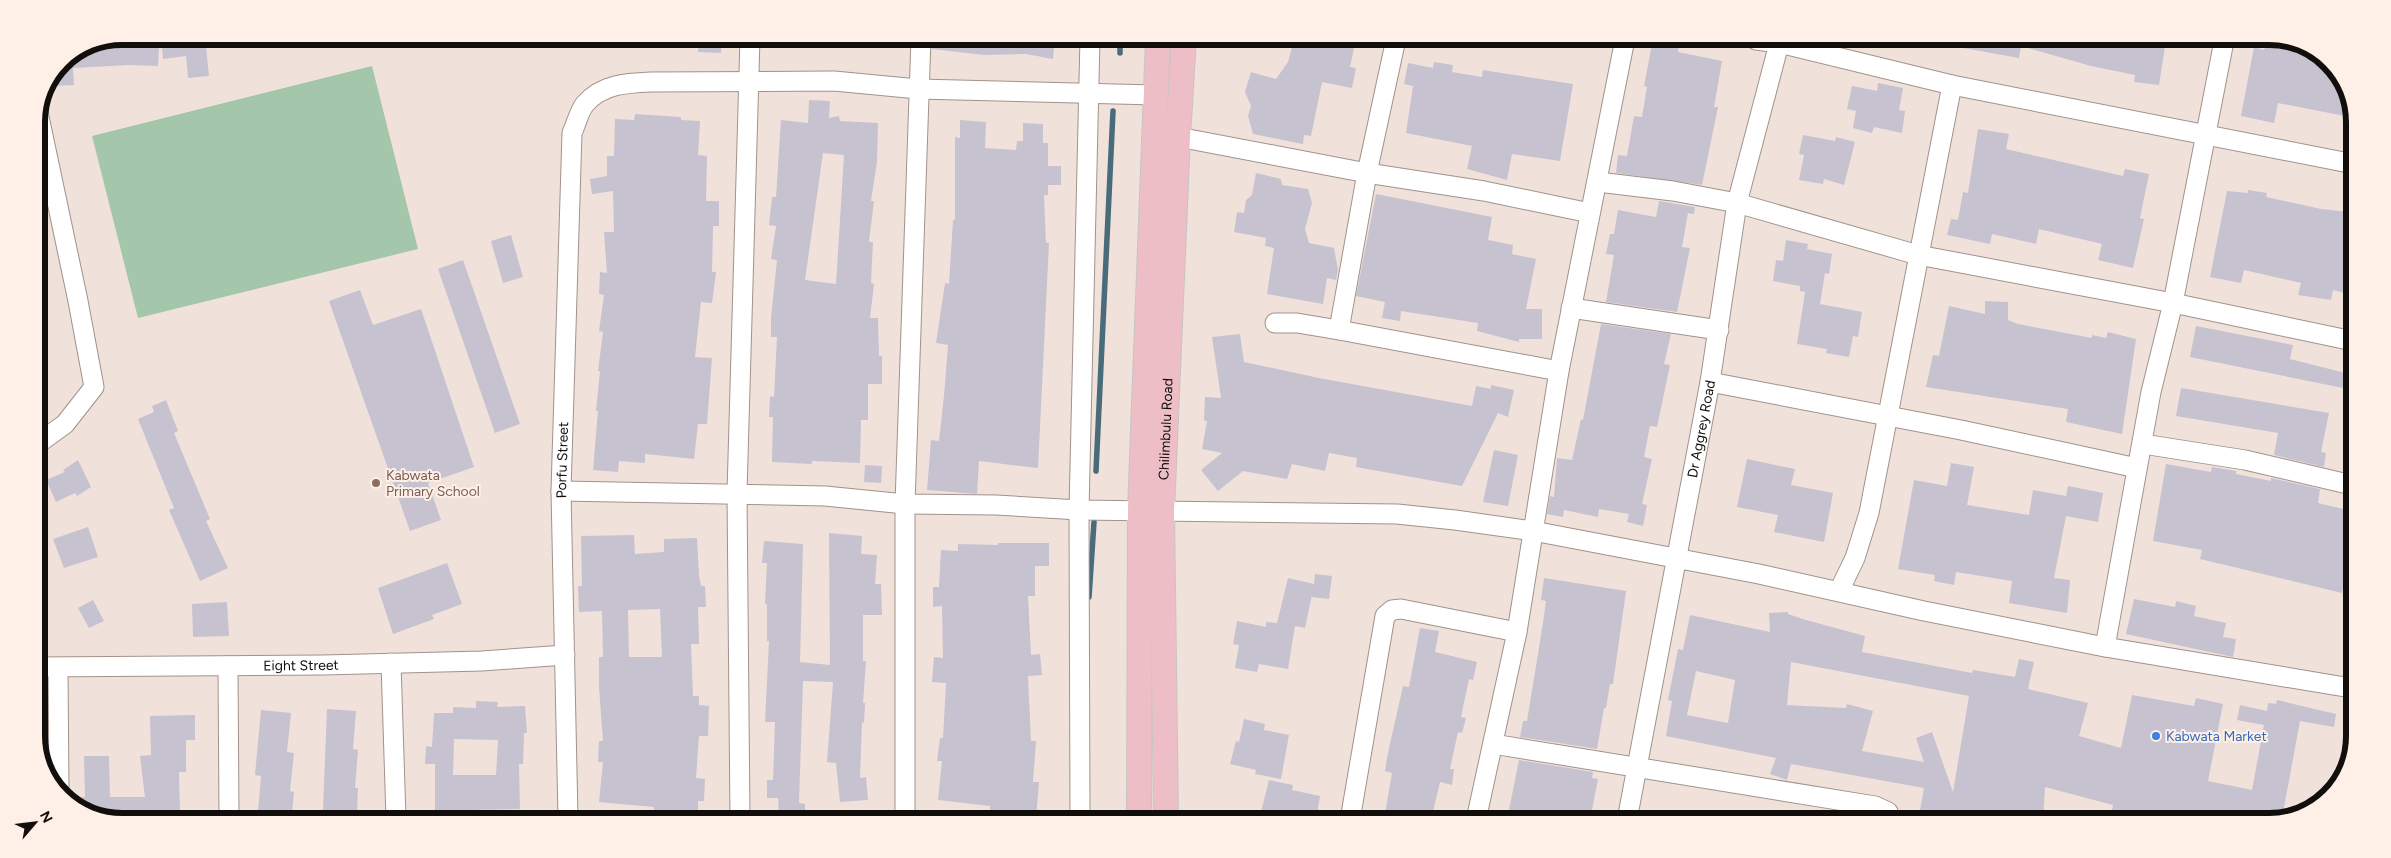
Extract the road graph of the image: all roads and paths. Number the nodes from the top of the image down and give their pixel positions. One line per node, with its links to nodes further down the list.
1 (750, 45): 11 (street)
2 (921, 45): 13 (street)
3 (1090, 45): 14 (street)
4 (1158, 45): 15 (main road, Chilimbulu Road)
5 (1184, 45): 18 (main road, Chilimbulu Road)
6 (1395, 45): 20 (street)
7 (1618, 45): 21 (street)
8 (1779, 45): 22 (street, Dr Aggrey Road)
9 (1795, 45): 12 (street)
10 (2223, 45): 17 (street)
11 (749, 81): 13 (street); 38 (street, Porfu Street); 39 (street)
12 (1952, 86): 17 (street); 24 (street)
13 (918, 88): 14 (street); 40 (street)
14 (1088, 93): 15 (street); 41 (street)
15 (1156, 95): 42 (main road, Chilimbulu Road)
16 (45, 135): 34 (street)
17 (2205, 135): 19 (street); 25 (street)
18 (1178, 137): 20 (street); 42 (main road, Chilimbulu Road)
19 (2346, 162)
20 (1367, 173): 23 (street); 28 (street)
21 (1598, 182): 22 (street); 23 (street)
22 (1738, 203): 24 (street); 29 (street, Dr Aggrey Road)
23 (1590, 213): 26 (street)
24 (1918, 255): 25 (street); 33 (street)
25 (2173, 303): 30 (street); 35 (street)
26 (1571, 308): 29 (street); 31 (street)
27 (1275, 323): 28 (street)
28 (1339, 330): 31 (street)
29 (1719, 330): 32 (street, Dr Aggrey Road)
30 (2346, 340)
31 (1559, 371): 43 (street)
32 (1710, 382): 33 (street); 44 (street, Dr Aggrey Road)
33 (1888, 417): 36 (street); 45 (street)
34 (45, 438)
35 (2143, 444): 36 (street); 37 (street)
36 (2137, 468): 47 (street)
37 (2346, 484)
38 (561, 491): 39 (street); 48 (street, Porfu Street)
39 (737, 494): 40 (street); 60 (street)
40 (905, 504): 41 (street); 61 (street)
41 (1079, 510): 42 (street); 62 (street)
42 (1151, 510): 43 (street); 63 (main road, Chilimbulu Road); 64 (main road, Chilimbulu Road)
43 (1533, 531): 44 (street); 46 (street)
44 (1677, 560): 45 (street); 55 (street, Dr Aggrey Road)
45 (1839, 591): 47 (street)
46 (1517, 632): 54 (street); 65 (street)
47 (2105, 647): 53 (street)
48 (565, 655): 49 (street, Eight Street); 59 (street, Porfu Street)
49 (391, 663): 50 (street, Eight Street); 58 (street)
50 (228, 666): 52 (street, Eight Street); 57 (street)
51 (45, 667): 52 (street, Eight Street)
52 (58, 668): 56 (street)
53 (2346, 687)
54 (1493, 744): 55 (street); 66 (street)
55 (1638, 768): 67 (street, Dr Aggrey Road); 68 (street)
56 (59, 780)
57 (229, 813)
58 (396, 813)
59 (568, 813)
60 (740, 813)
61 (905, 813)
62 (1080, 813)
63 (1139, 813)
64 (1166, 813)
65 (1351, 813)
66 (1478, 813)
67 (1628, 813)
68 (1888, 813)

